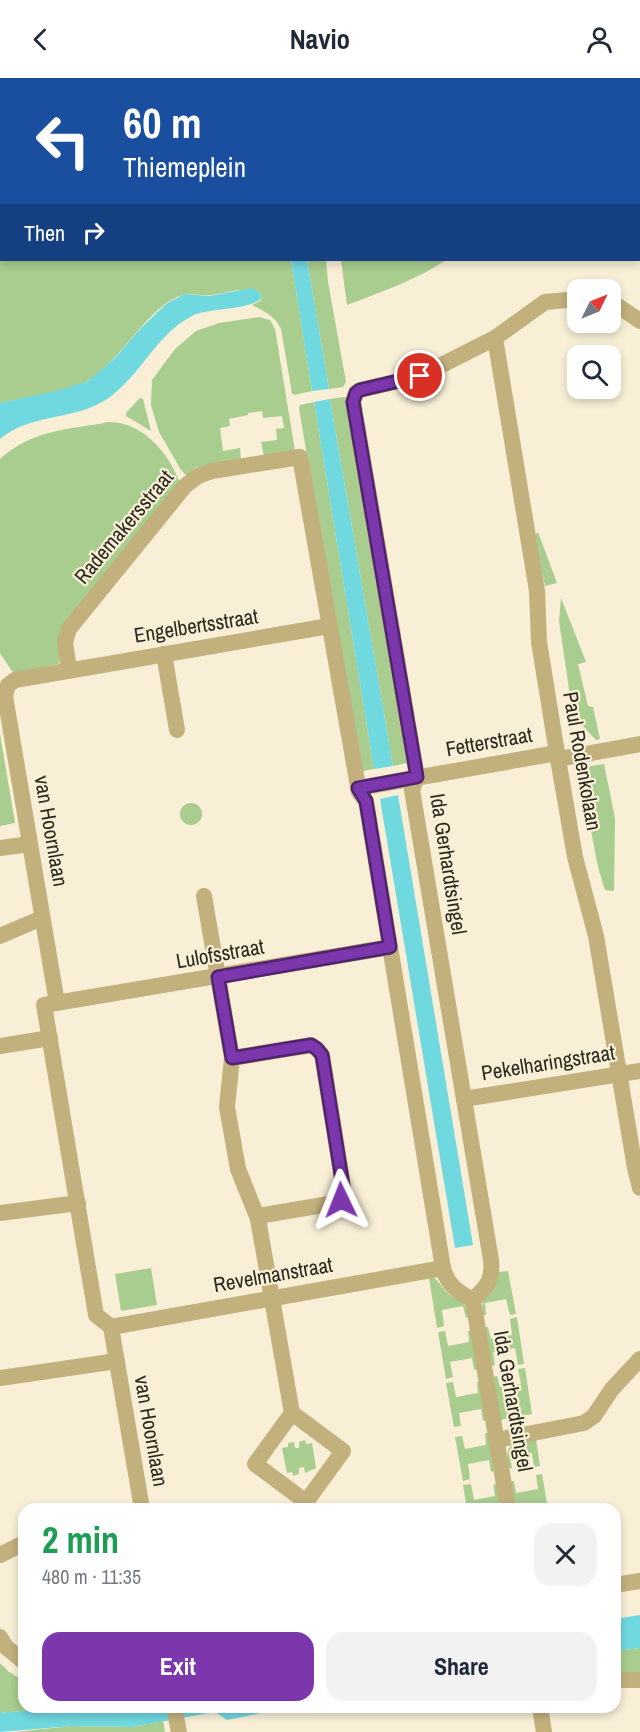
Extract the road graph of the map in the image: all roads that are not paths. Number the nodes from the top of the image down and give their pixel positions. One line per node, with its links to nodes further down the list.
1 (567, 300): 4 (street)
2 (621, 308): 3 (street)
3 (640, 321)
4 (495, 338): 10 (street, Paul Rodenkolaan); 11 (street, Ida Gerhardtsingel)
5 (329, 626): 6 (street, Engelbertsstraat); 7 (street, Rademakersstraat); 12 (street)
6 (164, 654): 7 (street, Engelbertsstraat); 8 (street)
7 (69, 669): 13 (street, van Hoornlaan)
8 (177, 730)
9 (640, 744): 10 (street, Fetterstraat)
10 (558, 756): 11 (street, Fetterstraat); 25 (street, Paul Rodenkolaan)
11 (408, 779): 12 (street, Fetterstraat); 26 (street, Ida Gerhardtsingel)
12 (366, 786): 18 (street)
13 (30, 844): 14 (street); 16 (street, van Hoornlaan)
14 (0, 848)
15 (204, 896): 19 (street)
16 (42, 918): 17 (street); 20 (street, van Hoornlaan)
17 (0, 936)
18 (390, 947): 19 (street, Lulofsstraat); 31 (street)
19 (218, 977): 20 (street, Lulofsstraat); 23 (street)
20 (57, 1003): 21 (street, van Hoornlaan)
21 (50, 1038): 22 (street); 28 (street, van Hoornlaan)
22 (0, 1046)
23 (232, 1058): 30 (street); 30 (street)
24 (640, 1071): 25 (street, Pekelharingstraat)
25 (618, 1074): 26 (street, Pekelharingstraat); 27 (street, Paul Rodenkolaan)
26 (464, 1100): 33 (street, Ida Gerhardtsingel)
27 (640, 1188)
28 (78, 1203): 29 (street); 34 (street, van Hoornlaan)
29 (0, 1213)
30 (258, 1216): 32 (street)
31 (443, 1268): 32 (street, Revelmanstraat); 33 (street)
32 (272, 1298): 34 (street, Revelmanstraat); 38 (street)
33 (473, 1300): 39 (street, Ida Gerhardtsingel)
34 (111, 1327): 36 (street, van Hoornlaan)
35 (640, 1359): 39 (street)
36 (117, 1361): 37 (street, van Hoornlaan); 40 (street, van Hoornlaan)
37 (0, 1378)
38 (292, 1413): 41 (street); 42 (street)
39 (497, 1440): 43 (street, Ida Gerhardtsingel)
40 (141, 1503)
41 (304, 1503)
42 (308, 1503)
43 (507, 1503)
44 (18, 1546): 45 (street)
45 (0, 1555)
46 (640, 1581): 47 (street)
47 (621, 1584)
48 (0, 1637): 49 (street)
49 (18, 1657)
50 (621, 1680): 51 (street)
51 (640, 1680)
52 (541, 1713): 53 (street)
53 (544, 1732)

